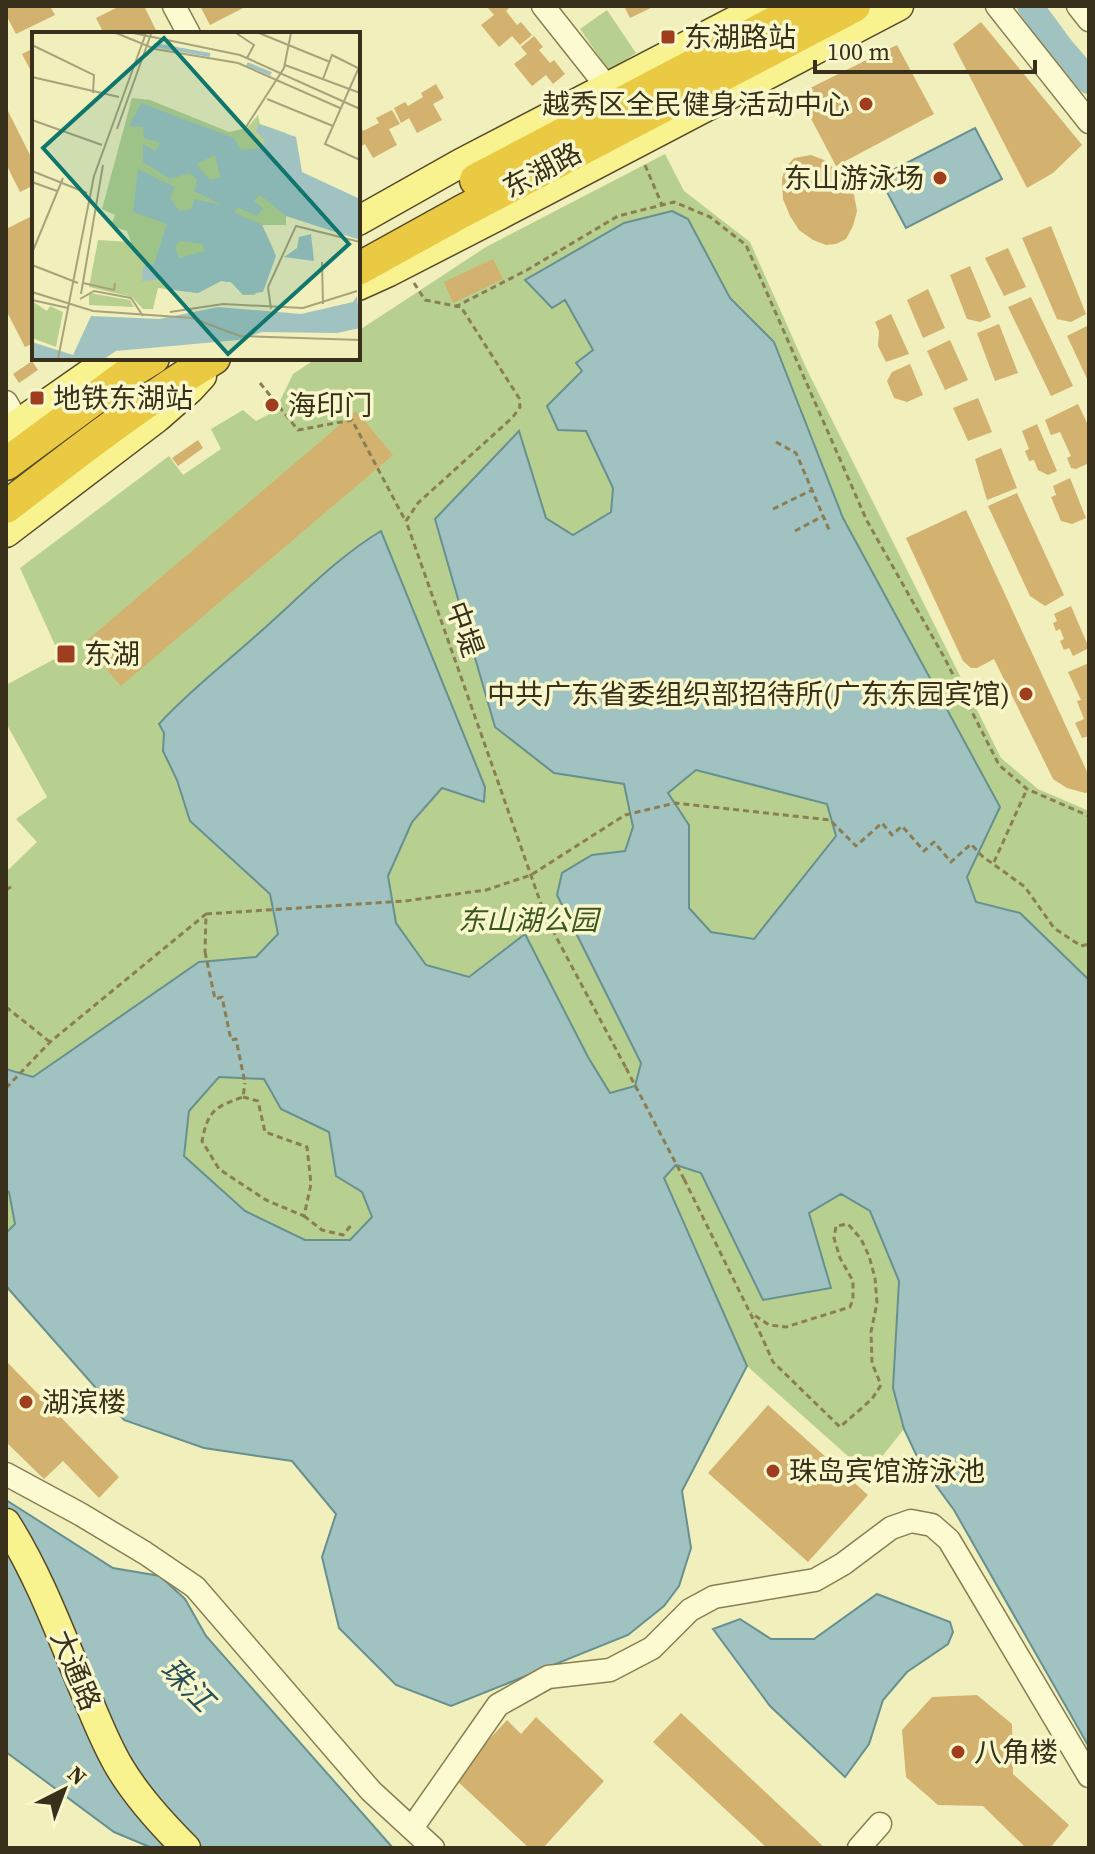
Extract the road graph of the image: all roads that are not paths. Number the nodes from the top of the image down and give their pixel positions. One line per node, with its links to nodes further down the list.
1 (174, 6): 9 (street)
2 (543, 6): 10 (street)
3 (763, 6): 10 (main road)
4 (806, 6): 12 (highway, 东湖路)
5 (997, 6): 11 (street)
6 (1078, 6): 8 (street)
7 (877, 9): 12 (highway, 东湖路); 16 (main road)
8 (1089, 20)
9 (188, 32)
10 (608, 88): 13 (main road)
11 (1089, 122)
12 (534, 162): 14 (highway, 东湖路); 15 (highway, 东湖路)
13 (360, 220)
14 (360, 245)
15 (360, 268)
16 (360, 285)
17 (123, 360): 21 (main road)
18 (150, 360): 21 (highway)
19 (213, 360): 23 (highway)
20 (214, 360): 24 (main road)
21 (15, 425): 22 (highway)
22 (6, 464)
23 (6, 507)
24 (6, 533)
25 (6, 1474): 30 (street)
26 (6, 1523): 32 (main road, 大通路)
27 (6, 1553): 31 (main road, 大通路)
28 (1089, 1776): 30 (street)
29 (880, 1824): 34 (street)
30 (412, 1828): 33 (street)
31 (164, 1848)
32 (186, 1848)
33 (433, 1848)
34 (859, 1848)

